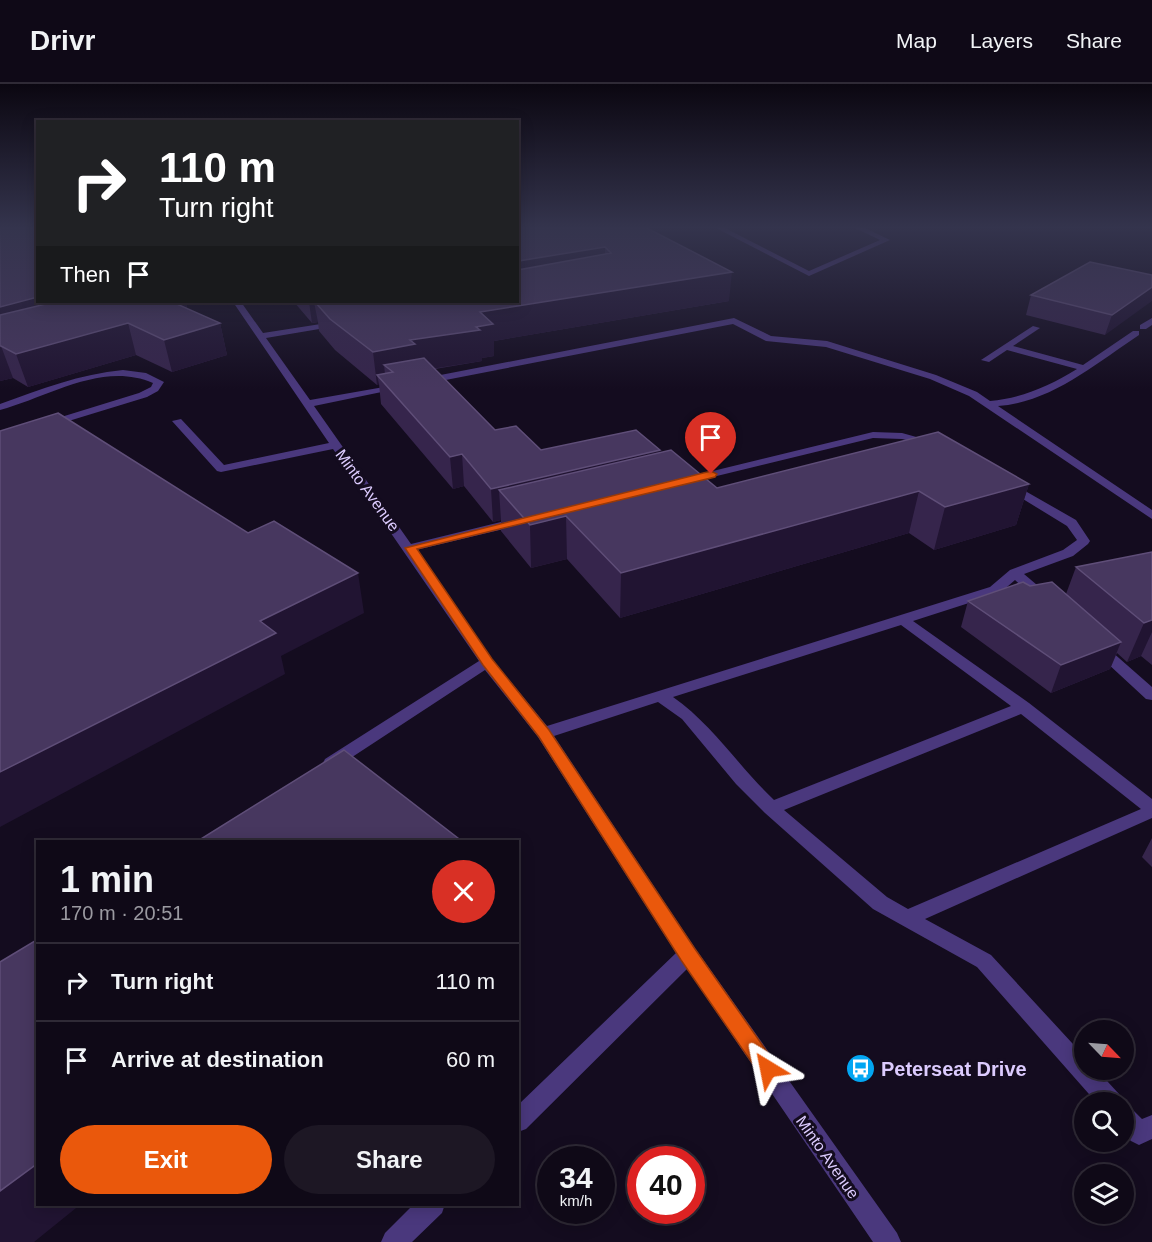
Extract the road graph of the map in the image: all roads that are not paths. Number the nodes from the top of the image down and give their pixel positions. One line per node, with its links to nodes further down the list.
1 (238, 303): 5 (street, Minto Avenue)
2 (1152, 321): 8 (street)
3 (342, 322): 5 (street)
4 (1036, 328): 6 (street)
5 (260, 336): 9 (street, Minto Avenue)
6 (1006, 347): 7 (street); 8 (street)
7 (986, 360)
8 (1082, 368): 10 (street)
9 (308, 404): 10 (street); 14 (street, Minto Avenue)
10 (986, 404): 18 (street)
11 (0, 407): 13 (street)
12 (177, 421): 14 (street)
13 (33, 429)
14 (335, 445): 20 (street, Minto Avenue)
15 (949, 451): 17 (street)
16 (1000, 481): 21 (street)
17 (665, 486)
18 (1152, 515)
19 (538, 517): 20 (street)
20 (410, 548): 25 (street, Minto Avenue)
21 (1015, 573): 22 (street); 23 (street)
22 (1059, 612)
23 (902, 619): 27 (street); 28 (street)
24 (1086, 636): 26 (street)
25 (487, 662): 29 (street, Minto Avenue); 30 (street)
26 (1152, 695)
27 (660, 696): 29 (street); 31 (street)
28 (1023, 707): 31 (street); 32 (street)
29 (544, 733): 34 (street, Minto Avenue)
30 (313, 775)
31 (771, 808): 33 (street)
32 (1152, 810): 33 (street)
33 (907, 918): 35 (street)
34 (688, 954): 36 (street); 41 (street, Minto Avenue)
35 (1102, 1092)
36 (519, 1120)
37 (1152, 1127): 38 (street)
38 (1134, 1128)
39 (431, 1206): 40 (street)
40 (394, 1242)
41 (888, 1242)

